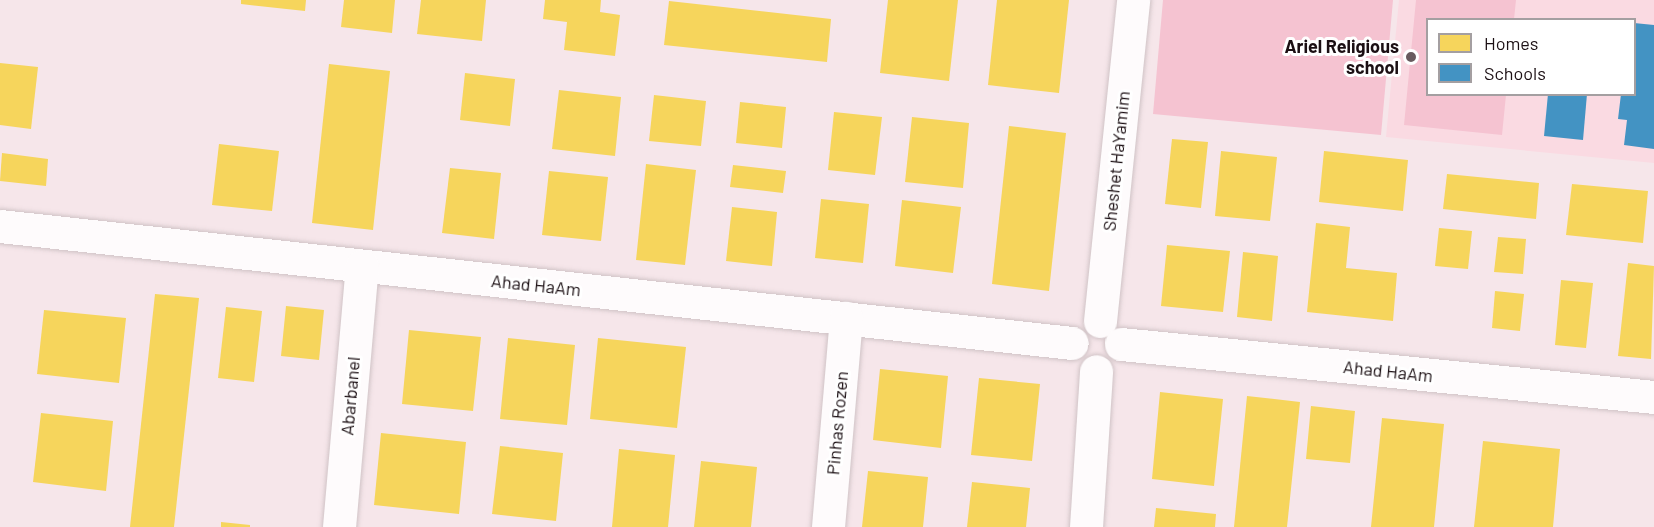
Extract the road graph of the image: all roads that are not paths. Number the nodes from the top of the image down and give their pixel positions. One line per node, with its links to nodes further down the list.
1 (1133, 0): 5 (street, Sheshet HaYamim)
2 (0, 226): 3 (street, Ahad HaAm)
3 (362, 266): 4 (street, Ahad HaAm); 9 (street, Abarbanel)
4 (846, 318): 6 (street, Ahad HaAm); 10 (street, Pinhas Rozen)
5 (1111, 333): 6 (street); 7 (street); 8 (street, Ahad HaAm)
6 (1072, 343): 7 (street)
7 (1096, 371): 11 (street)
8 (1654, 397)
9 (339, 527)
10 (828, 527)
11 (1086, 527)

